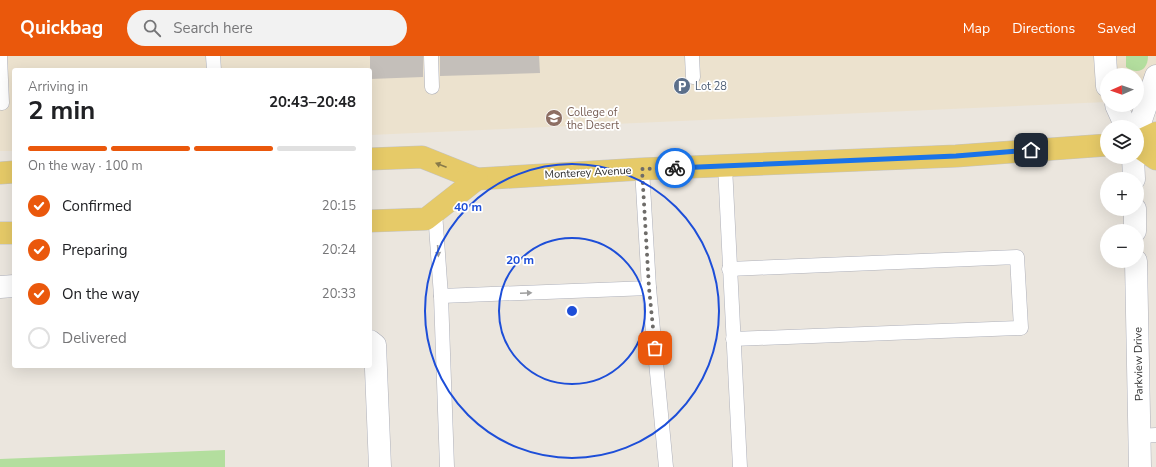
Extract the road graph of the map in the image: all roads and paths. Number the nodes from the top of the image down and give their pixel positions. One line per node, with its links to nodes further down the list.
1 (213, 56): 6 (lane)
2 (431, 56): 10 (lane)
3 (692, 56): 9 (lane)
4 (1105, 56): 7 (street)
5 (0, 57): 11 (lane)
6 (214, 68)
7 (1105, 68)
8 (1156, 76): 12 (street)
9 (693, 77)
10 (432, 87)
11 (2, 103)
12 (1141, 120)
13 (1156, 133): 14 (main road)
14 (1144, 139)
15 (1100, 146): 19 (main road, Monterey Avenue)
16 (1144, 151): 18 (main road)
17 (372, 159): 23 (main road, Monterey Avenue, one-way to 17)
18 (1156, 159)
19 (724, 166): 20 (main road, Monterey Avenue); 29 (lane)
20 (642, 169): 23 (main road, Monterey Avenue); 32 (lane)
21 (12, 172): 22 (main road)
22 (0, 173)
23 (477, 179): 24 (main road)
24 (435, 212): 25 (main road); 33 (lane, one-way to 33)
25 (372, 221)
26 (0, 233): 27 (main road)
27 (12, 233)
28 (1136, 268): 36 (street, Parkview Drive)
29 (729, 269): 34 (lane); 34 (lane)
30 (12, 286): 31 (street)
31 (0, 287)
32 (649, 288): 33 (lane, one-way to 32); 39 (lane)
33 (441, 296): 38 (lane)
34 (733, 339): 40 (lane)
35 (373, 343): 37 (street)
36 (1148, 436): 41 (street, Parkview Drive)
37 (380, 467)
38 (447, 467)
39 (666, 467)
40 (740, 467)
41 (1140, 467)

